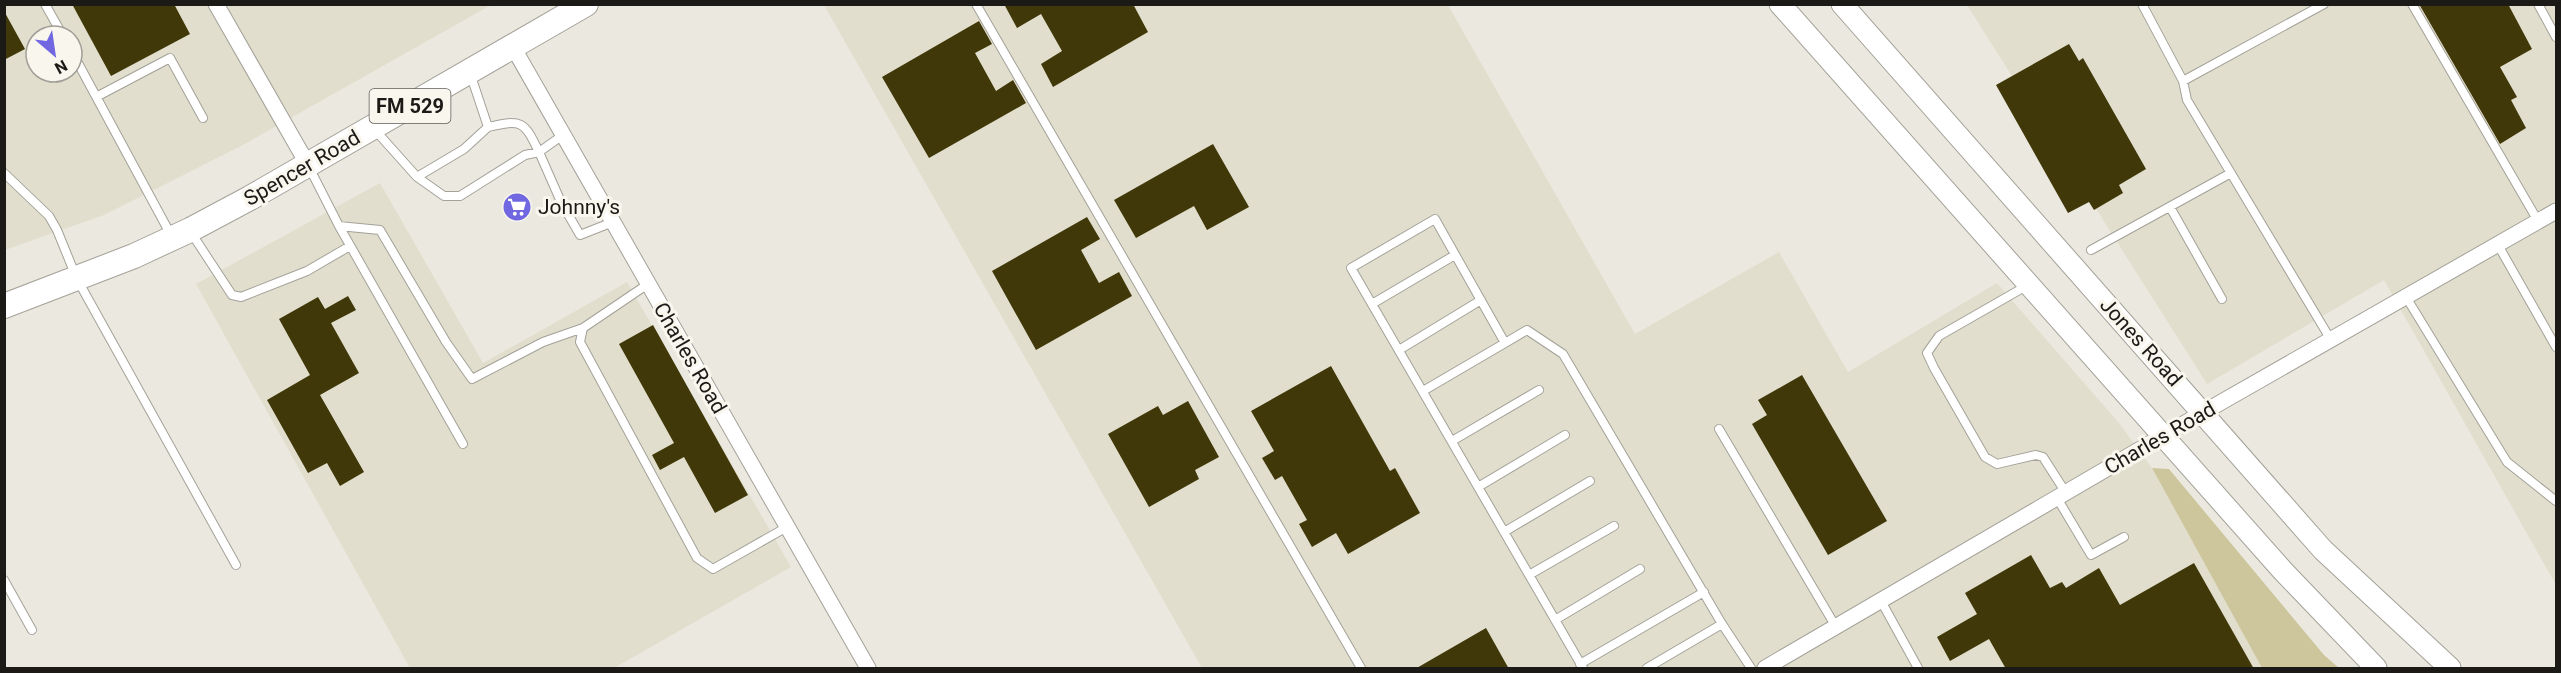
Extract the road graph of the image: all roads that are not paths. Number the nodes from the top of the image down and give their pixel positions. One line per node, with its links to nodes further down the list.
1 (45, 4): 11 (lane)
2 (216, 4): 23 (street)
3 (586, 4): 13 (main road, Spencer Road / FM 529)
4 (976, 4): 78 (lane)
5 (1780, 4): 39 (main road)
6 (1842, 4): 52 (main road, Jones Road)
7 (2142, 4): 16 (lane)
8 (2324, 4): 16 (lane)
9 (2412, 4): 29 (lane)
10 (2538, 4): 12 (lane)
11 (56, 24)
12 (2556, 37)
13 (513, 47): 15 (main road, Spencer Road / FM 529); 21 (street, Charles Road)
14 (84, 72): 17 (lane)
15 (470, 72): 19 (lane); 20 (main road, Spencer Road / FM 529)
16 (2183, 81): 25 (lane)
17 (98, 96): 18 (lane); 32 (lane)
18 (202, 118)
19 (488, 127): 22 (lane); 26 (lane)
20 (373, 128): 23 (main road, Spencer Road / FM 529); 26 (lane)
21 (563, 135): 22 (lane); 30 (street, Charles Road)
22 (539, 152): 26 (lane); 30 (lane)
23 (308, 165): 31 (lane); 32 (main road, Spencer Road / FM 529)
24 (4, 172): 37 (lane)
25 (2231, 173): 27 (lane); 46 (lane)
26 (417, 177)
27 (2170, 207): 35 (lane); 41 (lane)
28 (2556, 211): 29 (street, Charles Road)
29 (2538, 221): 33 (street, Charles Road)
30 (613, 222): 38 (street, Charles Road)
31 (339, 226): 34 (lane); 45 (lane)
32 (181, 234): 34 (lane); 37 (main road, Spencer Road / FM 529)
33 (2498, 245): 40 (street, Charles Road); 48 (lane)
34 (350, 246): 57 (lane)
35 (2091, 250)
36 (1455, 255): 42 (lane); 43 (lane); 43 (lane)
37 (77, 279): 44 (main road, Spencer Road / FM 529); 66 (lane)
38 (648, 284): 45 (lane); 63 (street, Charles Road)
39 (2029, 284): 55 (main road); 60 (lane)
40 (2406, 297): 46 (street, Charles Road); 61 (lane)
41 (2222, 299)
42 (1481, 300): 47 (lane); 49 (lane)
43 (1372, 304): 49 (lane)
44 (4, 306)
45 (583, 328): 63 (lane)
46 (2331, 340): 52 (street, Charles Road)
47 (1505, 343): 51 (lane); 70 (lane)
48 (2556, 347)
49 (1399, 350): 51 (lane)
50 (1539, 390): 56 (lane)
51 (1423, 391): 56 (lane)
52 (2204, 412): 55 (street, Charles Road); 84 (main road, Jones Road)
53 (1719, 429): 74 (lane)
54 (1565, 435): 59 (lane)
55 (2164, 436): 60 (street, Charles Road); 83 (main road)
56 (1452, 441): 59 (lane)
57 (463, 444)
58 (1590, 481): 64 (lane)
59 (1478, 487): 64 (lane)
60 (2061, 496): 65 (lane); 71 (street, Charles Road)
61 (2556, 501)
62 (1614, 526): 68 (lane)
63 (787, 528): 77 (street, Charles Road)
64 (1504, 532): 68 (lane)
65 (2124, 537)
66 (236, 565)
67 (1640, 569): 72 (lane)
68 (1529, 575): 72 (lane)
69 (4, 580): 75 (lane)
70 (1704, 592): 73 (lane); 76 (lane)
71 (1881, 601): 74 (street, Charles Road); 82 (lane)
72 (1555, 620): 76 (lane)
73 (1722, 624): 79 (lane); 80 (lane)
74 (1836, 627): 81 (street, Charles Road)
75 (32, 630)
76 (1582, 666)
77 (868, 669)
78 (1361, 669)
79 (1647, 669)
80 (1751, 669)
81 (1766, 669)
82 (1918, 669)
83 (2376, 669)
84 (2450, 669)

